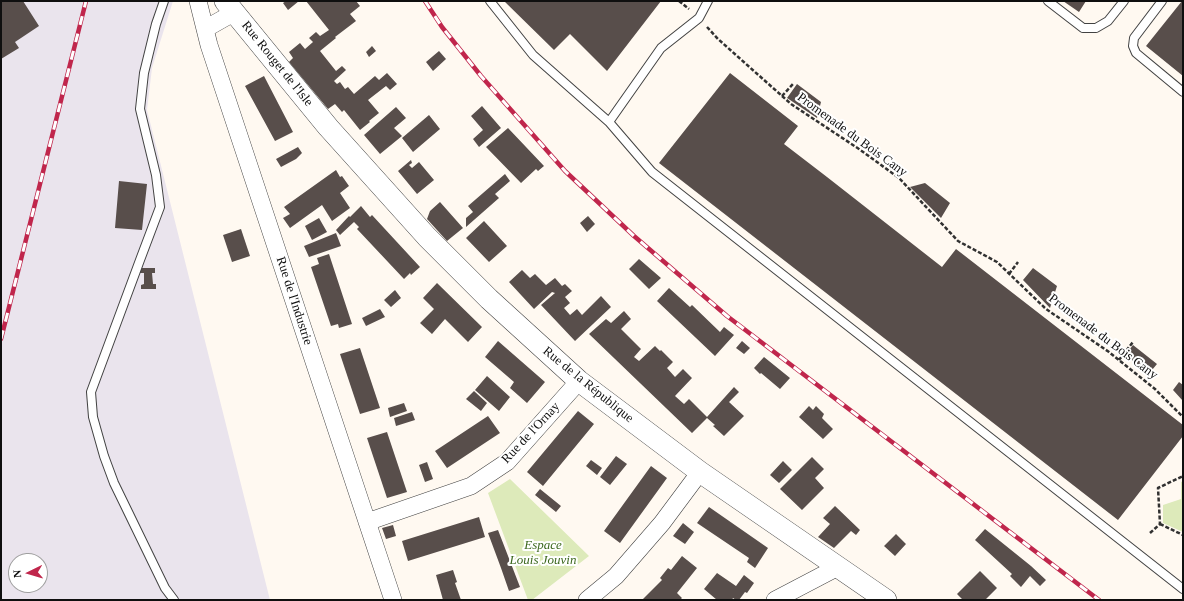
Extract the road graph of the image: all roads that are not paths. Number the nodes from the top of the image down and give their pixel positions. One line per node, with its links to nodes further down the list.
1 (164, 1): 18 (lane)
2 (198, 1): 9 (street, Rue de l'Industrie)
3 (490, 1): 11 (lane)
4 (708, 1): 11 (lane)
5 (1048, 1): 6 (lane)
6 (1124, 1)
7 (1162, 1): 10 (lane)
8 (230, 7): 9 (street); 12 (street, Rue Rouget de l'Isle)
9 (205, 29): 15 (street, Rue de l'Industrie)
10 (1183, 92)
11 (609, 122): 17 (lane)
12 (328, 127): 13 (street, Rue de la République)
13 (579, 381): 14 (street, Rue de la République); 15 (street, Rue de l'Ornay)
14 (700, 472): 16 (street, Rue de la République); 20 (street)
15 (367, 522): 19 (street, Rue de l'Industrie)
16 (838, 567): 21 (street); 22 (street, Rue de la République)
17 (1183, 589)
18 (174, 600)
19 (393, 600)
20 (587, 600)
21 (775, 600)
22 (886, 600)

